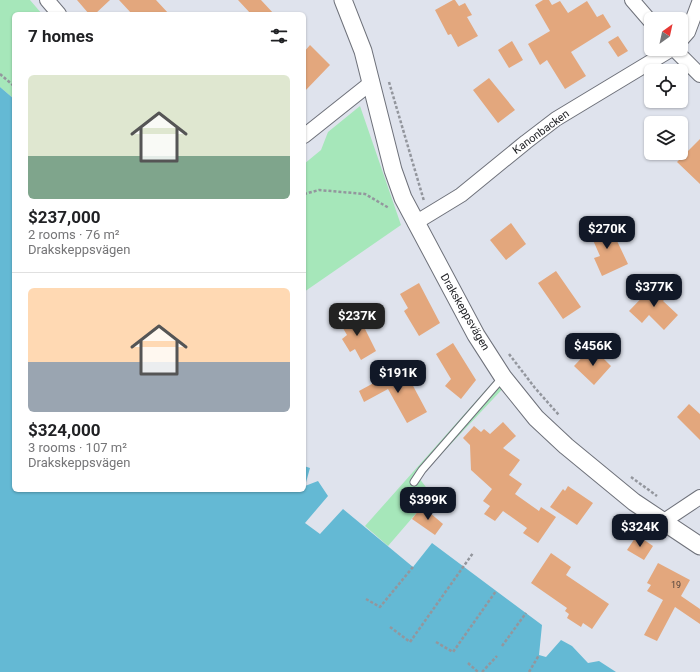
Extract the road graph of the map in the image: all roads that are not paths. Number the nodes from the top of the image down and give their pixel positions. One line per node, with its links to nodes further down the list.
1 (47, 0): 5 (street)
2 (343, 0): 11 (street, Drakskeppsvägen)
3 (632, 0): 6 (street)
4 (700, 0): 7 (street)
5 (57, 12)
6 (644, 14)
7 (688, 32)
8 (661, 56): 13 (street, Kanonbacken)
9 (680, 56): 10 (street)
10 (700, 75)
11 (380, 79): 12 (street); 13 (street, Drakskeppsvägen)
12 (306, 134)
13 (422, 219): 14 (street, Drakskeppsvägen)
14 (503, 377): 15 (lane); 17 (street, Drakskeppsvägen)
15 (414, 482)
16 (700, 497): 17 (street)
17 (671, 516): 18 (street, Drakskeppsvägen)
18 (700, 546)

